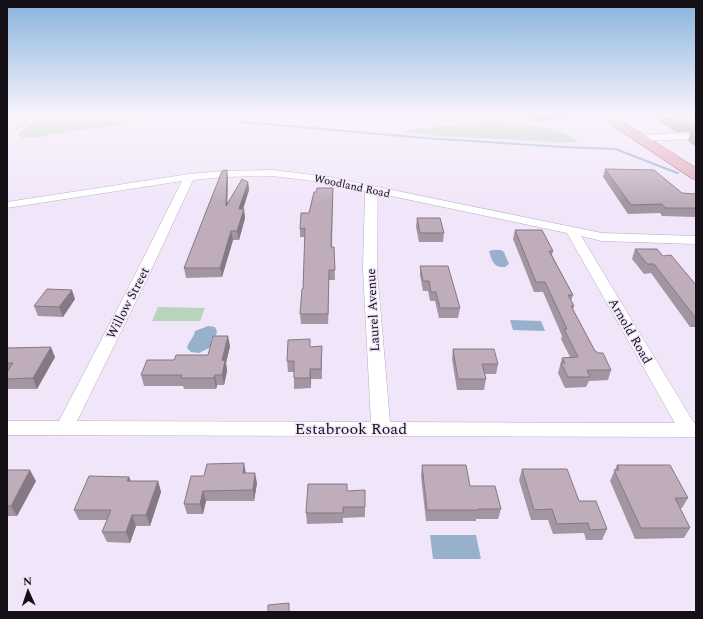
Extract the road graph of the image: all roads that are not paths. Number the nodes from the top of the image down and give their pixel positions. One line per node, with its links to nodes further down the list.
1 (650, 145): 2 (main road)
2 (696, 175)
3 (189, 178): 4 (street, Woodland Road); 5 (street, Woodland Road); 9 (street, Willow Street)
4 (371, 190): 6 (street, Woodland Road); 10 (street, Laurel Avenue)
5 (7, 205)
6 (572, 231): 7 (street, Woodland Road); 11 (street, Arnold Road)
7 (696, 240)
8 (7, 428): 9 (street, Estabrook Road)
9 (64, 429): 10 (street, Estabrook Road)
10 (381, 430): 11 (street, Estabrook Road)
11 (692, 430)

